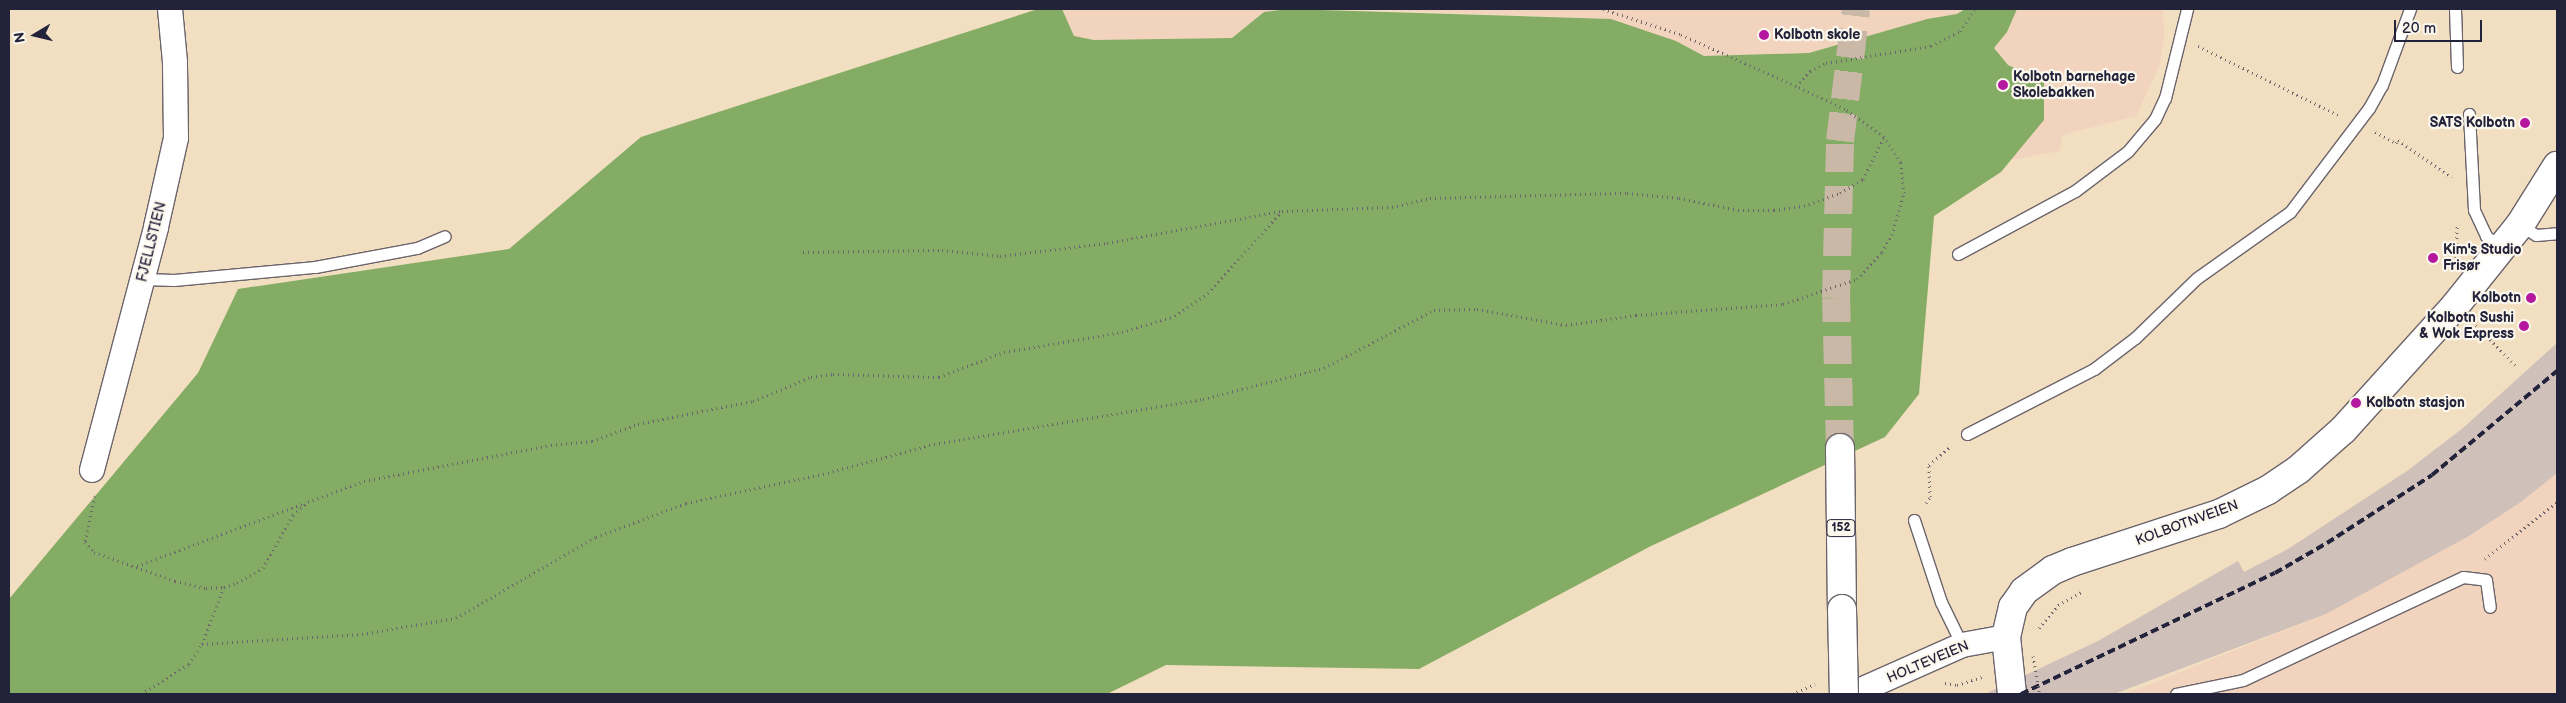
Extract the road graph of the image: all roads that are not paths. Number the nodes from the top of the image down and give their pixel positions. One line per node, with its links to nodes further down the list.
1 (170, 9): 13 (street, FJELLSTIEN)
2 (2187, 9): 12 (lane)
3 (2410, 9): 14 (lane)
4 (2456, 9): 5 (lane)
5 (2458, 67)
6 (2469, 114): 11 (lane)
7 (2557, 166): 8 (street, KOLBOTNVEIEN)
8 (2520, 225): 9 (lane); 11 (street, KOLBOTNVEIEN)
9 (2557, 233)
10 (445, 236): 13 (lane)
11 (2502, 249): 19 (street, KOLBOTNVEIEN)
12 (1958, 254)
13 (143, 279): 16 (street, FJELLSTIEN)
14 (1967, 434)
15 (1840, 448): 22 (street, 152, bridge)
16 (92, 470)
17 (1914, 520): 20 (lane)
18 (2490, 607): 24 (lane)
19 (2006, 637): 20 (street, HOLTEVEIEN); 21 (street, KOLBOTNVEIEN)
20 (1962, 645): 23 (street, HOLTEVEIEN)
21 (2010, 680)
22 (1844, 694)
23 (1852, 694)
24 (2176, 694)

